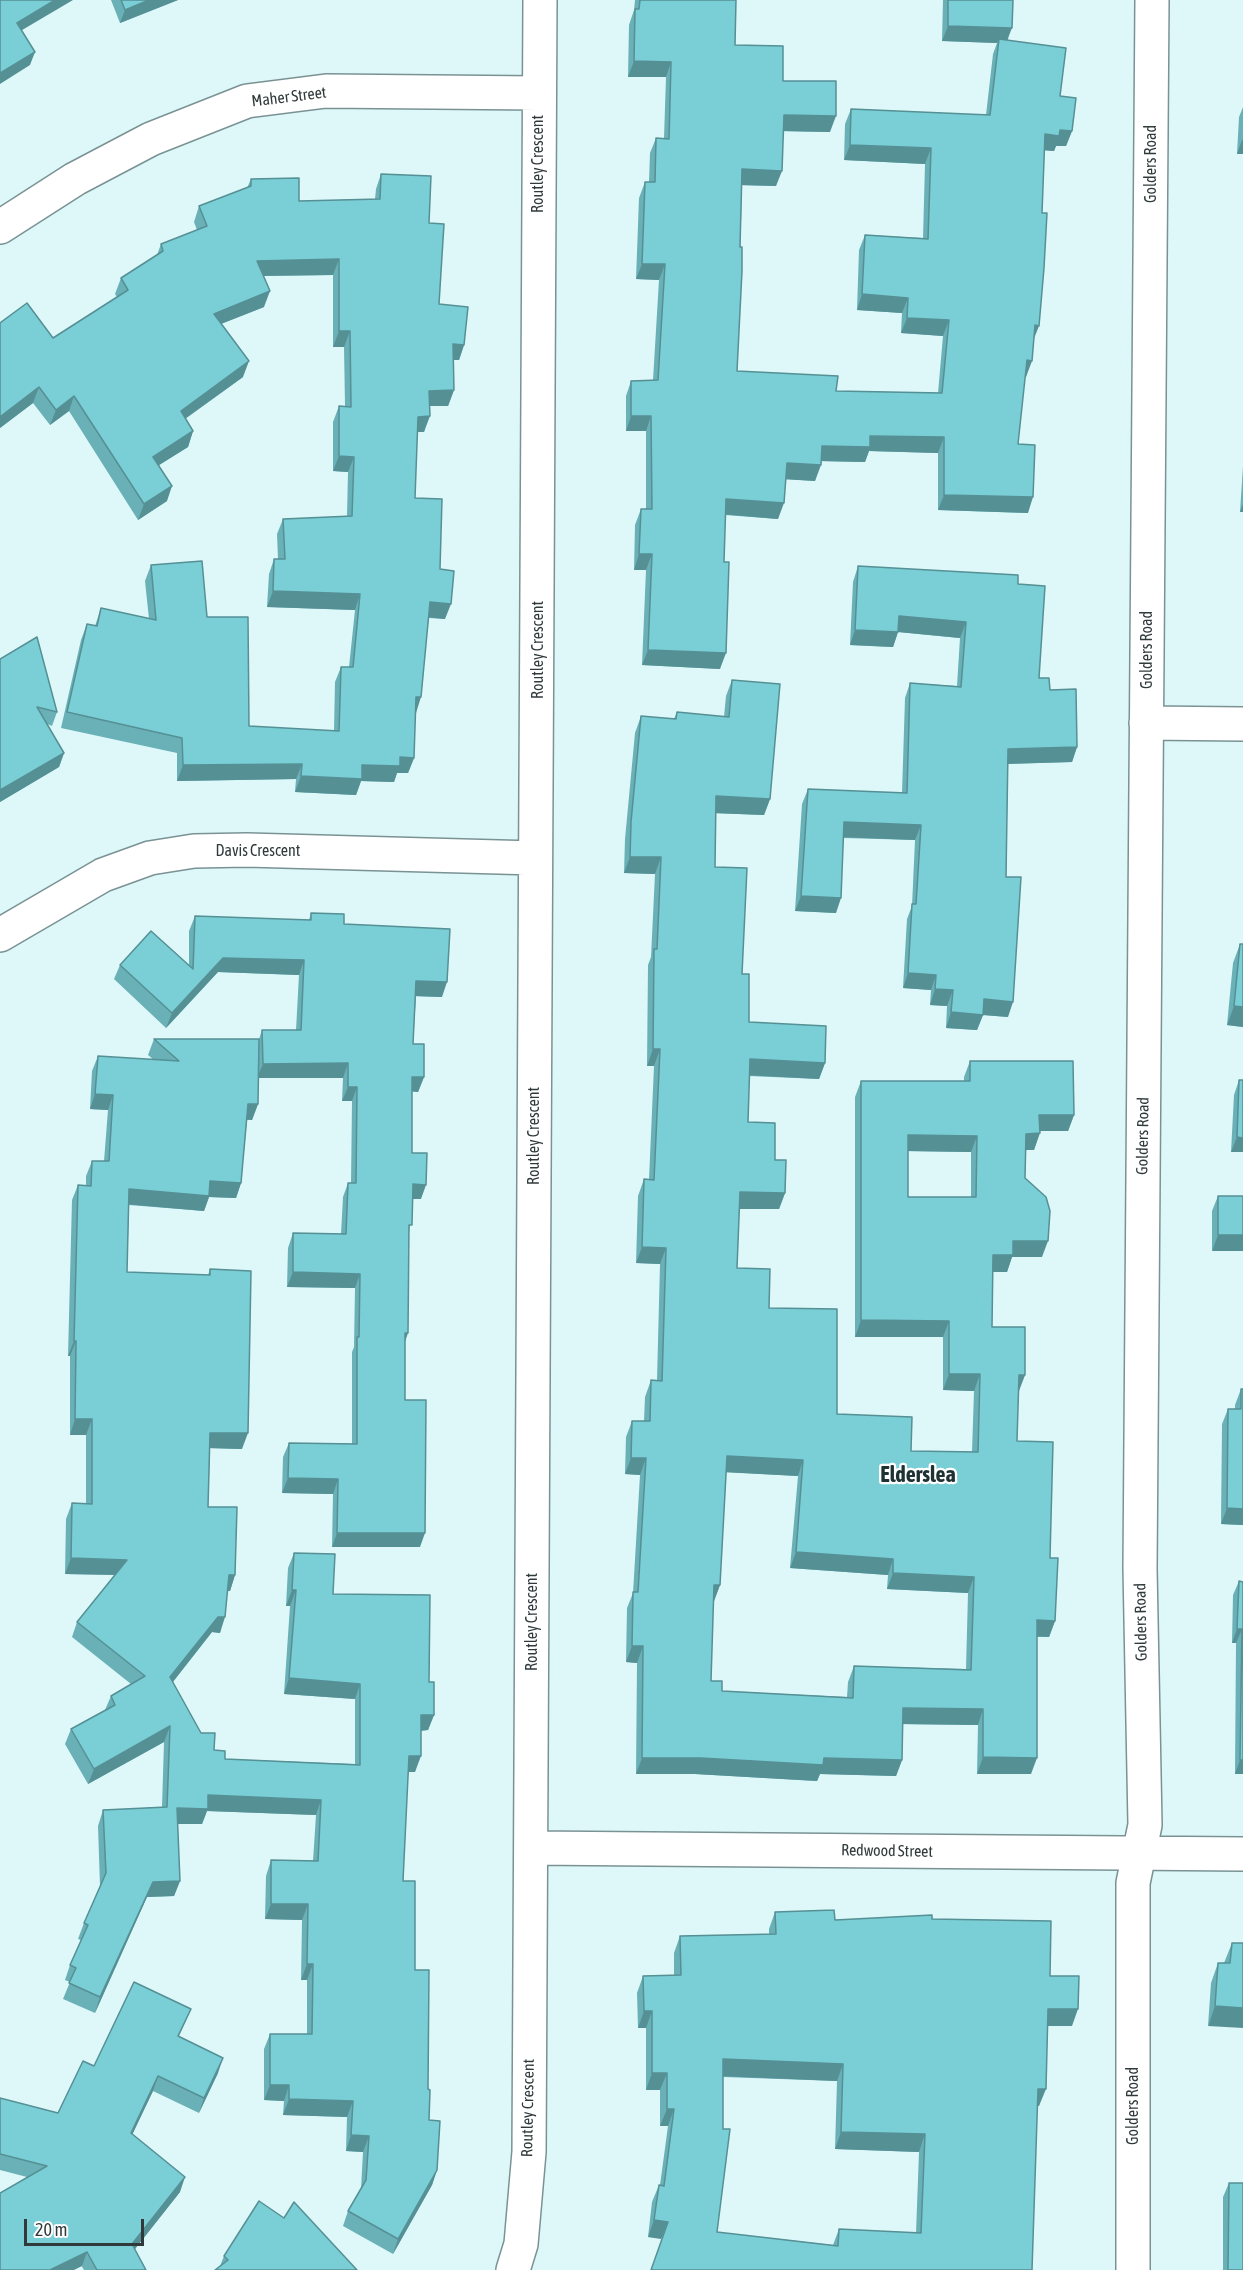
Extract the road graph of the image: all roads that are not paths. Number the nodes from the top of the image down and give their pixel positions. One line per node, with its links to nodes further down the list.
1 (540, 0): 3 (street, Routley Crescent)
2 (1152, 0): 5 (street, Golders Road)
3 (538, 93): 4 (street, Maher Street); 7 (street, Routley Crescent)
4 (0, 227)
5 (1146, 723): 6 (street); 10 (street, Golders Road)
6 (1243, 724)
7 (535, 858): 8 (street, Davis Crescent); 9 (street, Routley Crescent)
8 (0, 935)
9 (531, 1848): 10 (street, Redwood Street); 12 (street, Routley Crescent)
10 (1140, 1853): 11 (street, Redwood Street); 13 (street, Golders Road)
11 (1243, 1854)
12 (513, 2270)
13 (1133, 2270)

